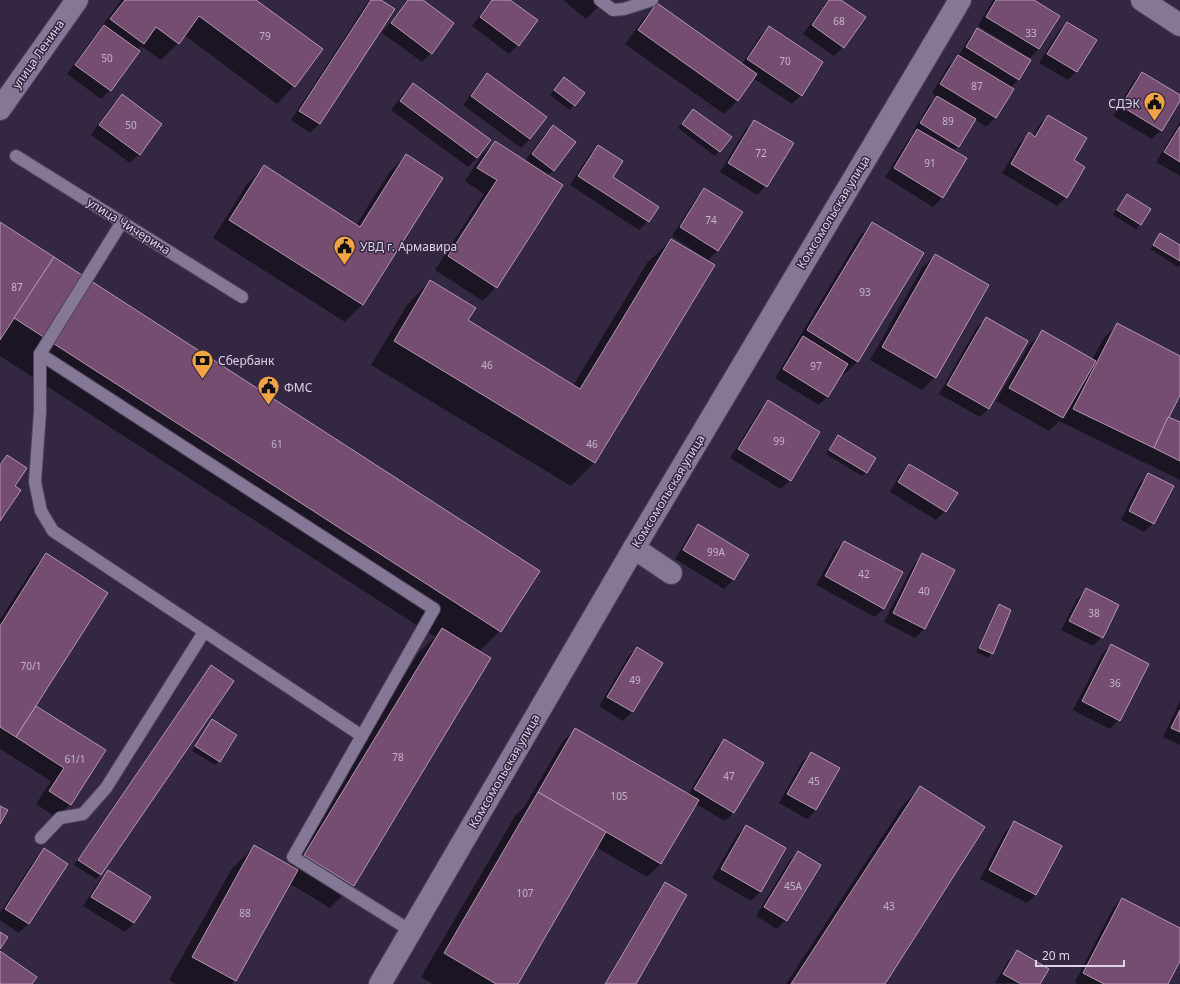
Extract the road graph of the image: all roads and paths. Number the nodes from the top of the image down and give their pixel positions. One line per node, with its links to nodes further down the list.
1 (77, 0): 7 (street, улица Ленина)
2 (600, 0): 3 (lane)
3 (652, 0)
4 (960, 0): 12 (street, Комсомольская улица)
5 (1142, 0): 6 (street)
6 (1180, 25)
7 (0, 109)
8 (16, 156): 9 (lane, улица Чичерина)
9 (122, 222): 10 (lane, улица Чичерина); 11 (lane)
10 (242, 297)
11 (40, 354): 14 (lane); 15 (lane)
12 (634, 548): 13 (street); 17 (street, Комсомольская улица)
13 (672, 573)
14 (204, 632): 15 (lane); 16 (lane)
15 (362, 736): 17 (lane)
16 (41, 838)
17 (411, 931): 18 (street, Комсомольская улица)
18 (380, 984)

